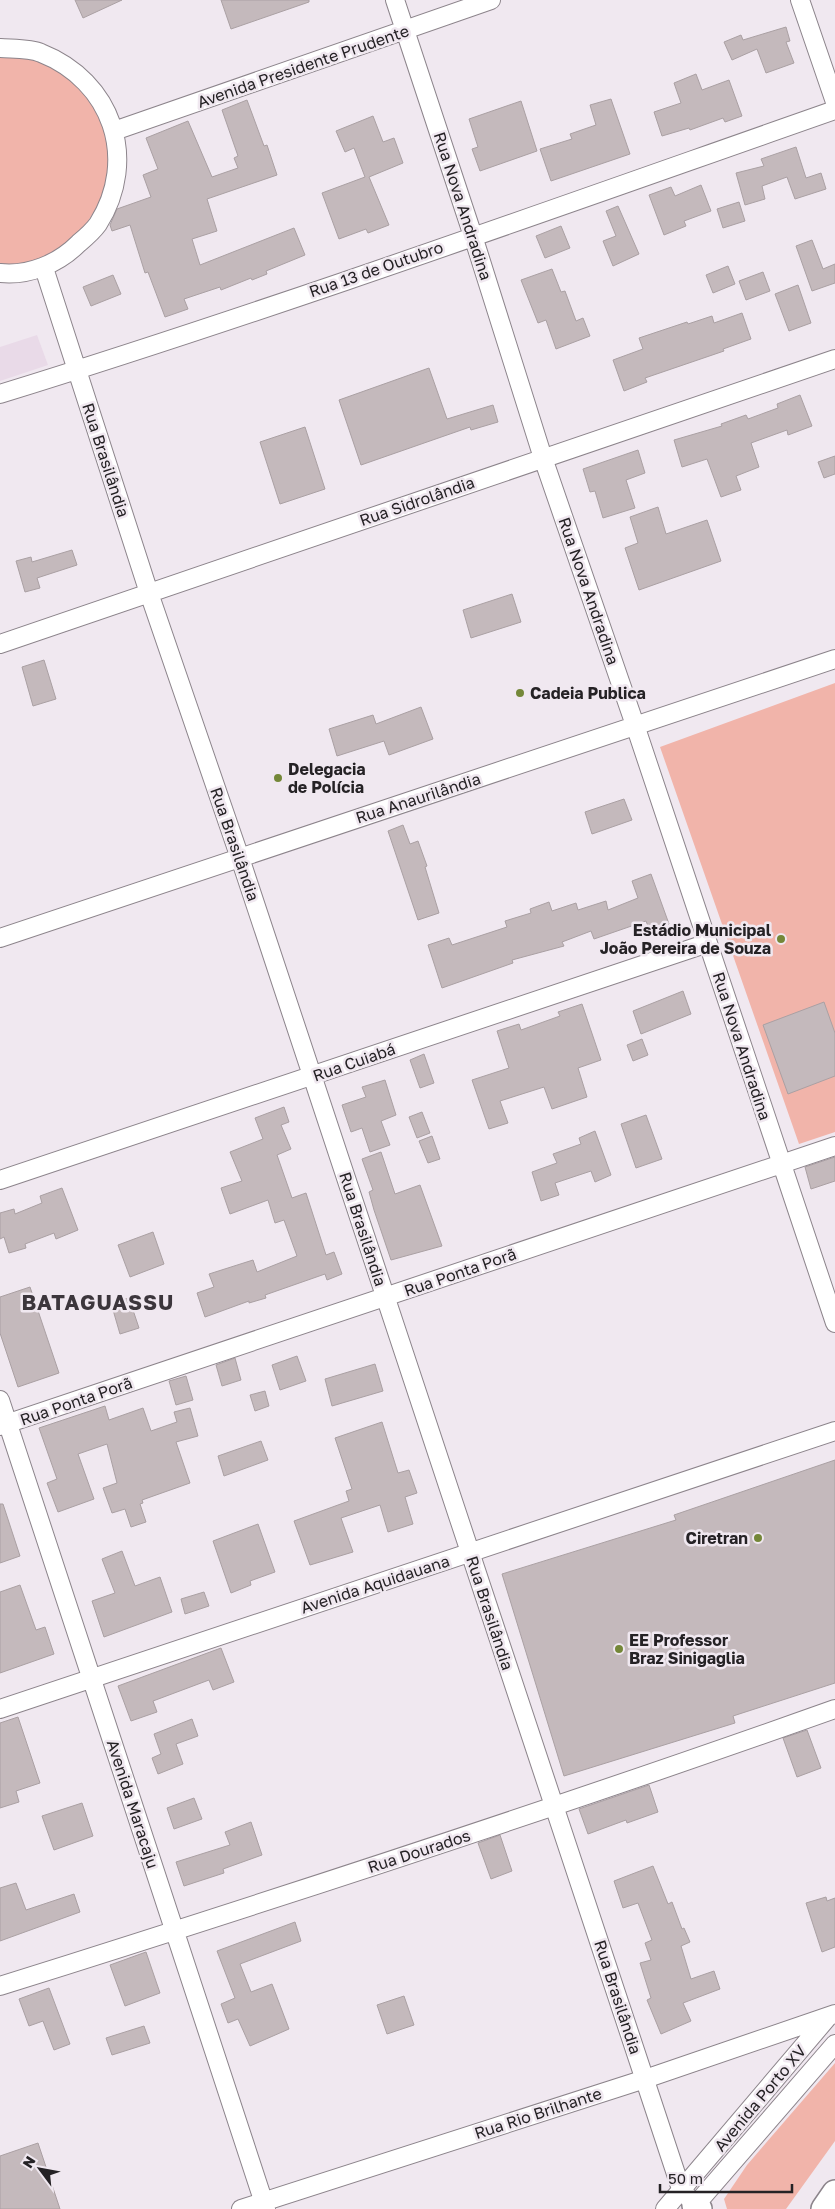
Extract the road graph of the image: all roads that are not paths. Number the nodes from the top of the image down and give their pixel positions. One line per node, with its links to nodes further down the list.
1 (395, 0): 4 (street, Rua Nova Andradina)
2 (491, 0): 4 (street, Avenida Presidente Prudente)
3 (800, 0): 6 (street)
4 (406, 31): 8 (street, Avenida Presidente Prudente); 9 (street, Rua Nova Andradina)
5 (0, 48): 8 (street)
6 (835, 102)
7 (835, 110): 9 (street, Rua 13 de Outubro)
8 (114, 131): 10 (street)
9 (473, 236): 13 (street, Rua 13 de Outubro); 15 (street, Rua Nova Andradina)
10 (44, 268): 11 (street); 13 (street, Rua Brasilândia)
11 (0, 272)
12 (835, 359): 15 (street, Rua Sidrolândia)
13 (77, 370): 14 (street, Rua 13 de Outubro); 16 (street, Rua Brasilândia)
14 (0, 394)
15 (542, 458): 16 (street, Rua Sidrolândia); 19 (street, Rua Nova Andradina)
16 (148, 593): 17 (street, Rua Sidrolândia); 20 (street, Rua Brasilândia)
17 (0, 644)
18 (835, 659): 19 (street, Rua Anaurilândia)
19 (635, 726): 20 (street, Rua Anaurilândia); 22 (street, Rua Nova Andradina)
20 (240, 858): 21 (street, Rua Anaurilândia); 23 (street, Rua Brasilândia)
21 (0, 938)
22 (708, 943): 23 (street, Rua Cuiabá); 25 (street, Rua Nova Andradina)
23 (312, 1076): 26 (street, Rua Cuiabá); 27 (street, Rua Brasilândia)
24 (835, 1146): 25 (street, Rua Ponta Porã)
25 (782, 1164): 27 (street, Rua Ponta Porã); 28 (street, Rua Nova Andradina)
26 (0, 1180)
27 (385, 1297): 30 (street, Rua Ponta Porã); 32 (street, Rua Brasilândia)
28 (835, 1323)
29 (0, 1400): 30 (street, Avenida Maracaju)
30 (4, 1425): 33 (street, Avenida Maracaju)
31 (835, 1431): 32 (street, Avenida Aquidauana)
32 (470, 1552): 33 (street, Avenida Aquidauana); 36 (street, Rua Brasilândia)
33 (92, 1678): 35 (street, Avenida Aquidauana); 37 (street, Avenida Maracaju)
34 (835, 1708): 36 (street, Rua Dourados)
35 (0, 1709)
36 (554, 1806): 37 (street, Rua Dourados); 41 (street, Rua Brasilândia)
37 (175, 1931): 38 (street, Rua Dourados); 43 (street, Avenida Maracaju)
38 (0, 1986)
39 (833, 2013): 41 (street, Rua Rio Brilhante); 42 (street, Avenida Porto XV)
40 (835, 2044): 42 (street, Avenida Porto XV)
41 (645, 2079): 42 (street, Rua Brasilândia); 43 (street, Rua Rio Brilhante)
42 (692, 2203): 45 (street, Avenida Porto XV)
43 (265, 2205): 44 (street, Rua Rio Brilhante)
44 (241, 2209)
45 (665, 2209)

